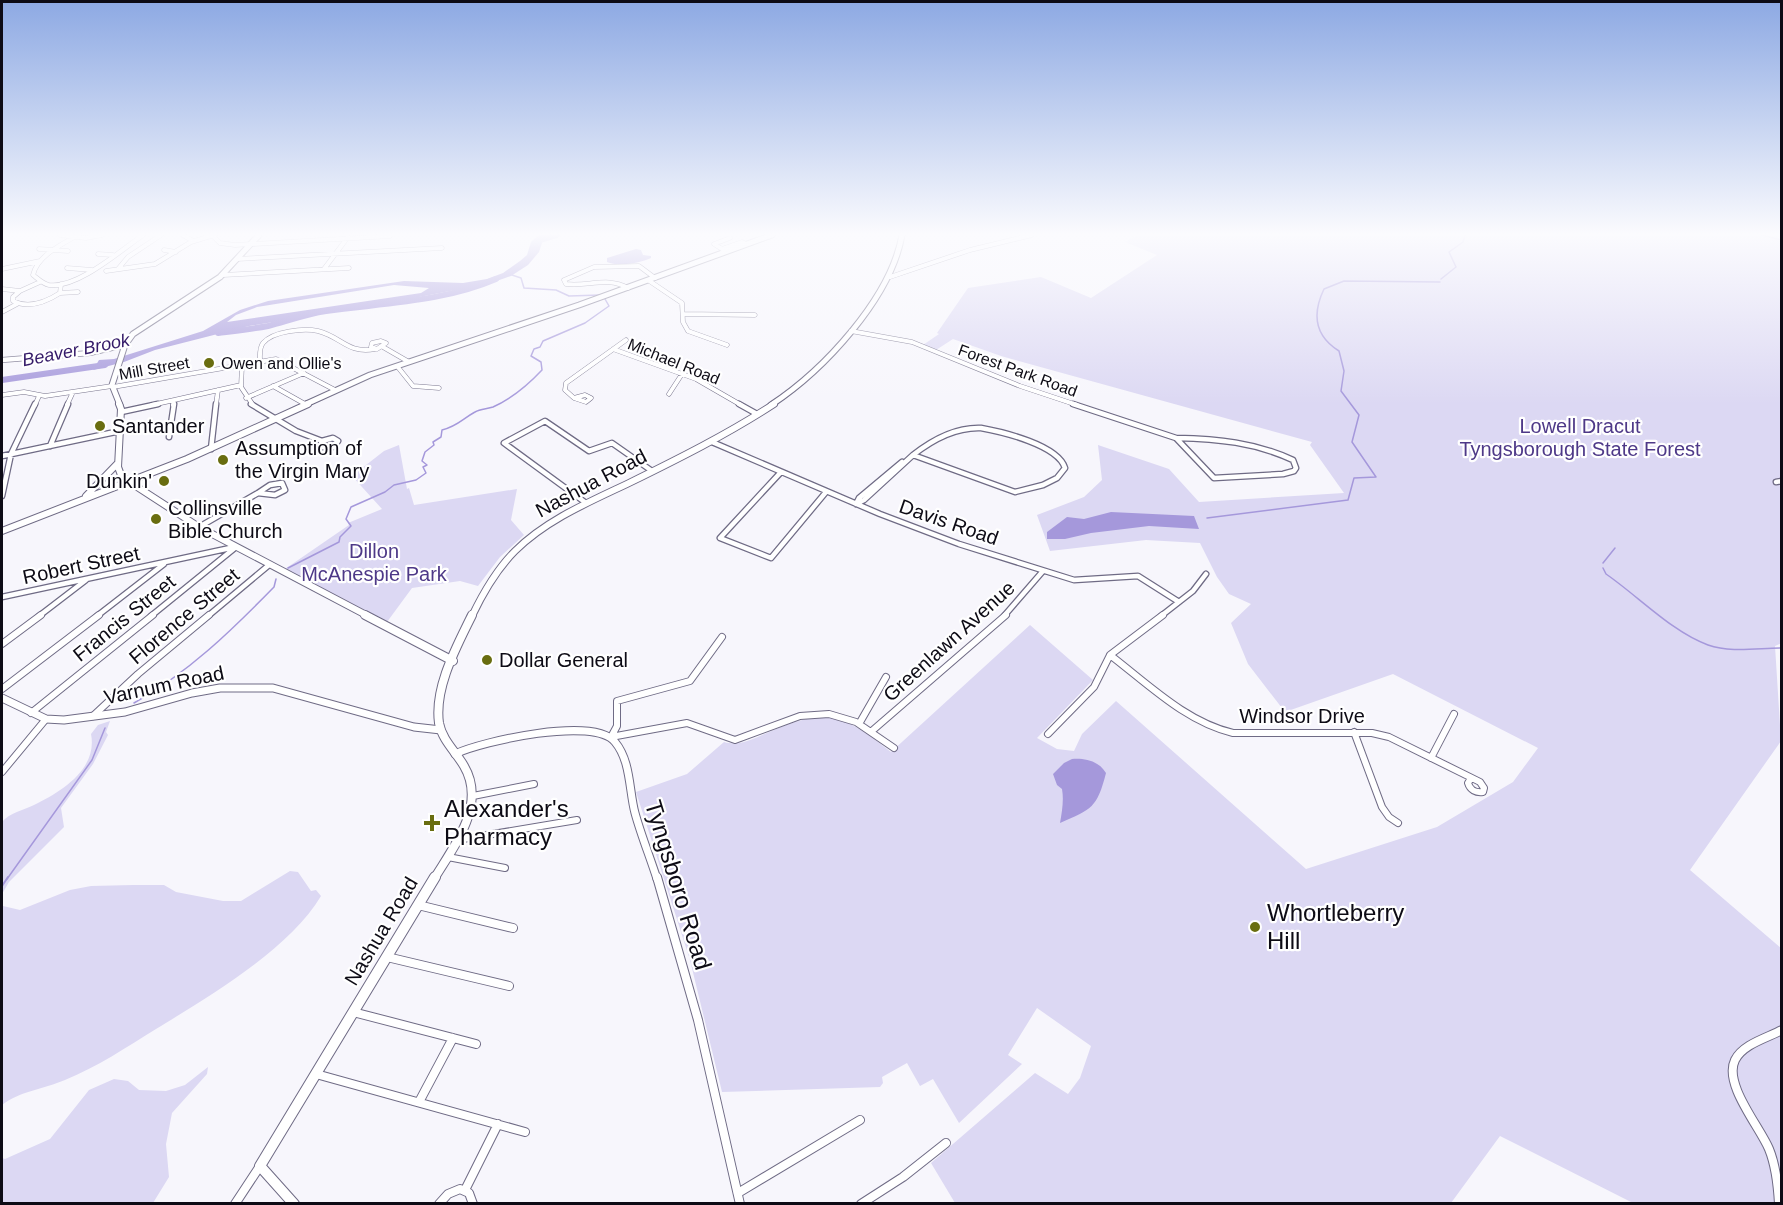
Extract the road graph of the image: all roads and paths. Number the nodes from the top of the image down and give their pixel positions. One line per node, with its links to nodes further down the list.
1 (20, 291): 8 (street)
2 (197, 291): 14 (main road)
3 (618, 291): 19 (main road)
4 (665, 291): 10 (street)
5 (880, 291): 12 (main road, Nashua Road)
6 (78, 292): 7 (street)
7 (60, 293): 8 (street)
8 (17, 304): 9 (street)
9 (2, 312)
10 (684, 314): 11 (street); 15 (street)
11 (754, 315)
12 (851, 331): 39 (main road, Nashua Road); 45 (street, Forest Park Road)
13 (626, 340): 16 (street)
14 (125, 345): 17 (street); 24 (main road)
15 (727, 345)
16 (613, 349): 23 (street, Michael Road); 35 (street)
17 (2, 360)
18 (260, 361): 19 (street); 20 (street, Mill Street); 22 (street, Mill Street)
19 (409, 362): 21 (main road)
20 (243, 365): 24 (street, Mill Street); 25 (street)
21 (397, 366): 27 (street); 29 (main road)
22 (304, 373): 26 (street); 29 (street, Mill Street)
23 (682, 374): 31 (street); 39 (street, Michael Road)
24 (112, 386): 30 (street); 38 (main road)
25 (241, 386): 28 (street); 34 (street)
26 (273, 386): 34 (street); 37 (street)
27 (439, 388)
28 (218, 390): 36 (street); 49 (street)
29 (335, 390): 37 (main road)
30 (74, 392): 33 (street); 48 (street)
31 (669, 394)
32 (2, 395): 33 (street)
33 (39, 396): 50 (street)
34 (246, 398): 41 (street)
35 (574, 398)
36 (174, 400): 38 (street); 44 (street)
37 (305, 404): 41 (main road)
38 (121, 412): 43 (main road)
39 (758, 414): 47 (main road, Nashua Road)
40 (538, 416): 42 (street)
41 (276, 419): 46 (street); 49 (main road)
42 (545, 421): 54 (street); 61 (street)
43 (120, 431): 48 (street); 53 (main road)
44 (169, 437)
45 (1176, 438): 45 (street, Forest Park Road)
46 (322, 441)
47 (712, 442): 54 (main road, Nashua Road); 55 (street, Davis Road)
48 (50, 446): 50 (street)
49 (211, 449): 56 (main road)
50 (11, 454): 51 (street); 59 (street)
51 (2, 456)
52 (912, 456): 52 (street); 62 (street)
53 (118, 463): 56 (main road); 60 (main road)
54 (652, 471): 61 (main road, Nashua Road)
55 (781, 472): 57 (street, Davis Road); 57 (street)
56 (128, 482): 60 (main road); 64 (main road)
57 (826, 492): 62 (street, Davis Road)
58 (258, 493): 58 (street); 64 (street)
59 (2, 496)
60 (82, 500): 63 (main road)
61 (586, 503): 78 (main road, Nashua Road)
62 (856, 504): 70 (street, Davis Road)
63 (20, 524): 65 (main road); 66 (main road)
64 (200, 527): 67 (main road)
65 (2, 531)
66 (2, 536)
67 (236, 547): 68 (street, Robert Street); 69 (main road); 82 (street, Francis Street)
68 (165, 563): 72 (street, Robert Street); 80 (street)
69 (269, 565): 78 (main road); 84 (street, Florence Street)
70 (1043, 571): 74 (street, Davis Road); 88 (street, Greenlawn Avenue)
71 (1206, 574): 74 (street)
72 (88, 579): 73 (street, Robert Street); 76 (street)
73 (2, 597)
74 (1179, 602): 77 (street)
75 (722, 637): 91 (street)
76 (2, 644)
77 (1110, 655): 89 (street, Windsor Drive); 90 (street)
78 (453, 661): 87 (main road, Nashua Road)
79 (886, 677): 86 (street)
80 (2, 689)
81 (2, 698): 82 (street, Varnum Road)
82 (31, 713): 85 (street, Varnum Road)
83 (1454, 714): 94 (street)
84 (92, 717): 85 (street, Varnum Road); 87 (street, Varnum Road)
85 (46, 719): 95 (street)
86 (858, 724): 88 (street); 91 (street)
87 (441, 730): 93 (main road, Nashua Road)
88 (873, 730): 92 (street)
89 (1354, 732): 94 (street, Windsor Drive); 100 (street)
90 (1047, 734)
91 (611, 737): 93 (street); 120 (street, Tyngsboro Road)
92 (894, 748)
93 (455, 754): 98 (main road, Nashua Road)
94 (1431, 758): 96 (street, Windsor Drive)
95 (2, 772)
96 (1471, 778)
97 (534, 784): 98 (street)
98 (473, 796): 101 (main road, Nashua Road)
99 (577, 820): 101 (street)
100 (1398, 823)
101 (457, 840): 102 (main road, Nashua Road)
102 (448, 857): 103 (street); 104 (main road, Nashua Road)
103 (505, 868)
104 (418, 905): 105 (street); 106 (main road, Nashua Road)
105 (513, 928)
106 (387, 957): 107 (street); 108 (main road, Nashua Road)
107 (509, 986)
108 (352, 1012): 110 (street); 112 (main road, Nashua Road)
109 (1782, 1030): 127 (street)
110 (453, 1038): 111 (street); 113 (street)
111 (476, 1044)
112 (315, 1074): 113 (street); 118 (main road, Nashua Road)
113 (419, 1102): 115 (street)
114 (860, 1120): 120 (street)
115 (498, 1124): 116 (street); 119 (street)
116 (525, 1132)
117 (946, 1143): 126 (street)
118 (260, 1166): 121 (street, Nashua Road); 122 (main road)
119 (465, 1190): 123 (street); 124 (street)
120 (738, 1193): 125 (street, Tyngsboro Road)
121 (235, 1203)
122 (294, 1203)
123 (439, 1203)
124 (473, 1203)
125 (740, 1203)
126 (861, 1203)
127 (1779, 1203)

